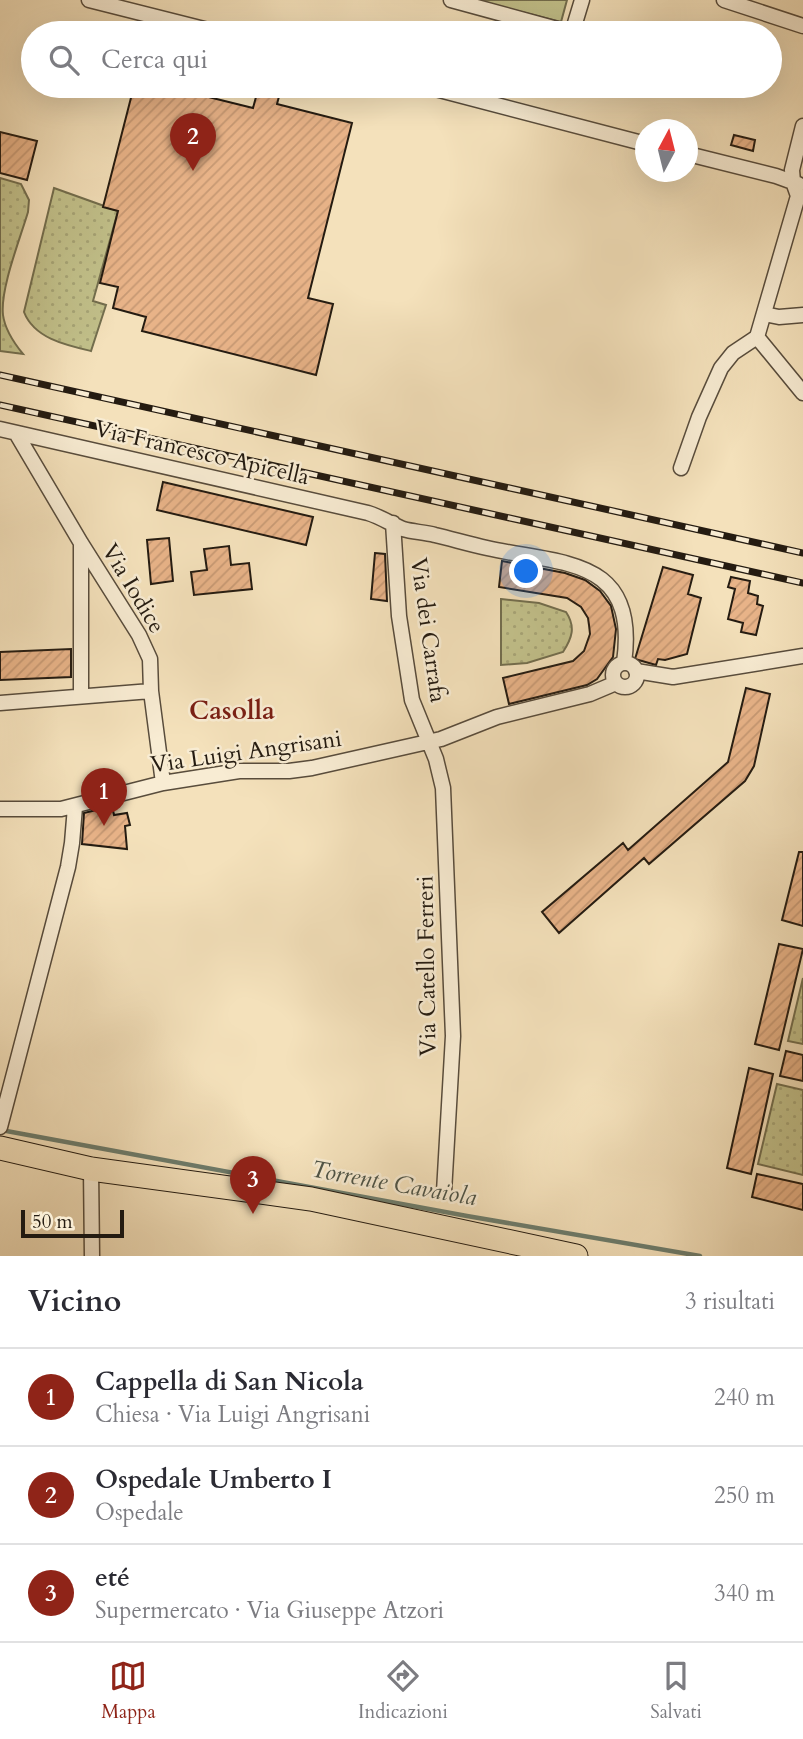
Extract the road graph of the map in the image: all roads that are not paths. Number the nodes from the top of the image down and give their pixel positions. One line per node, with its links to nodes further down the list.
1 (89, 0): 5 (street)
2 (451, 0): 6 (street)
3 (582, 0): 7 (street)
4 (723, 0): 8 (street)
5 (172, 21)
6 (528, 21)
7 (576, 21)
8 (803, 26)
9 (470, 98): 11 (street)
10 (803, 126): 13 (street)
11 (635, 141)
12 (698, 157): 13 (street)
13 (798, 184): 14 (street)
14 (764, 314): 15 (street); 16 (street)
15 (803, 315)
16 (757, 337): 17 (street); 20 (street)
17 (803, 393)
18 (0, 429): 19 (street, Via Francesco Apicella)
19 (16, 433): 21 (street, Via Francesco Apicella); 22 (street, Via Iodice)
20 (681, 468)
21 (393, 523): 24 (street, Via Francesco Apicella); 28 (street, Via dei Carrafa)
22 (80, 543): 25 (street, Via Iodice); 26 (street)
23 (803, 656): 24 (street)
24 (627, 676): 28 (street, Via Luigi Angrisani)
25 (151, 691): 26 (street); 29 (street, Via Iodice)
26 (81, 696): 27 (street)
27 (0, 703)
28 (428, 741): 29 (street, Via Luigi Angrisani); 35 (street, Via Catello Ferreri)
29 (163, 783): 30 (street, Via Luigi Angrisani)
30 (75, 807): 31 (street, Via Luigi Angrisani); 32 (street)
31 (0, 809)
32 (1, 1123)
33 (0, 1148): 34 (main road)
34 (91, 1169): 36 (street); 37 (main road)
35 (444, 1192)
36 (92, 1256)
37 (576, 1256)

